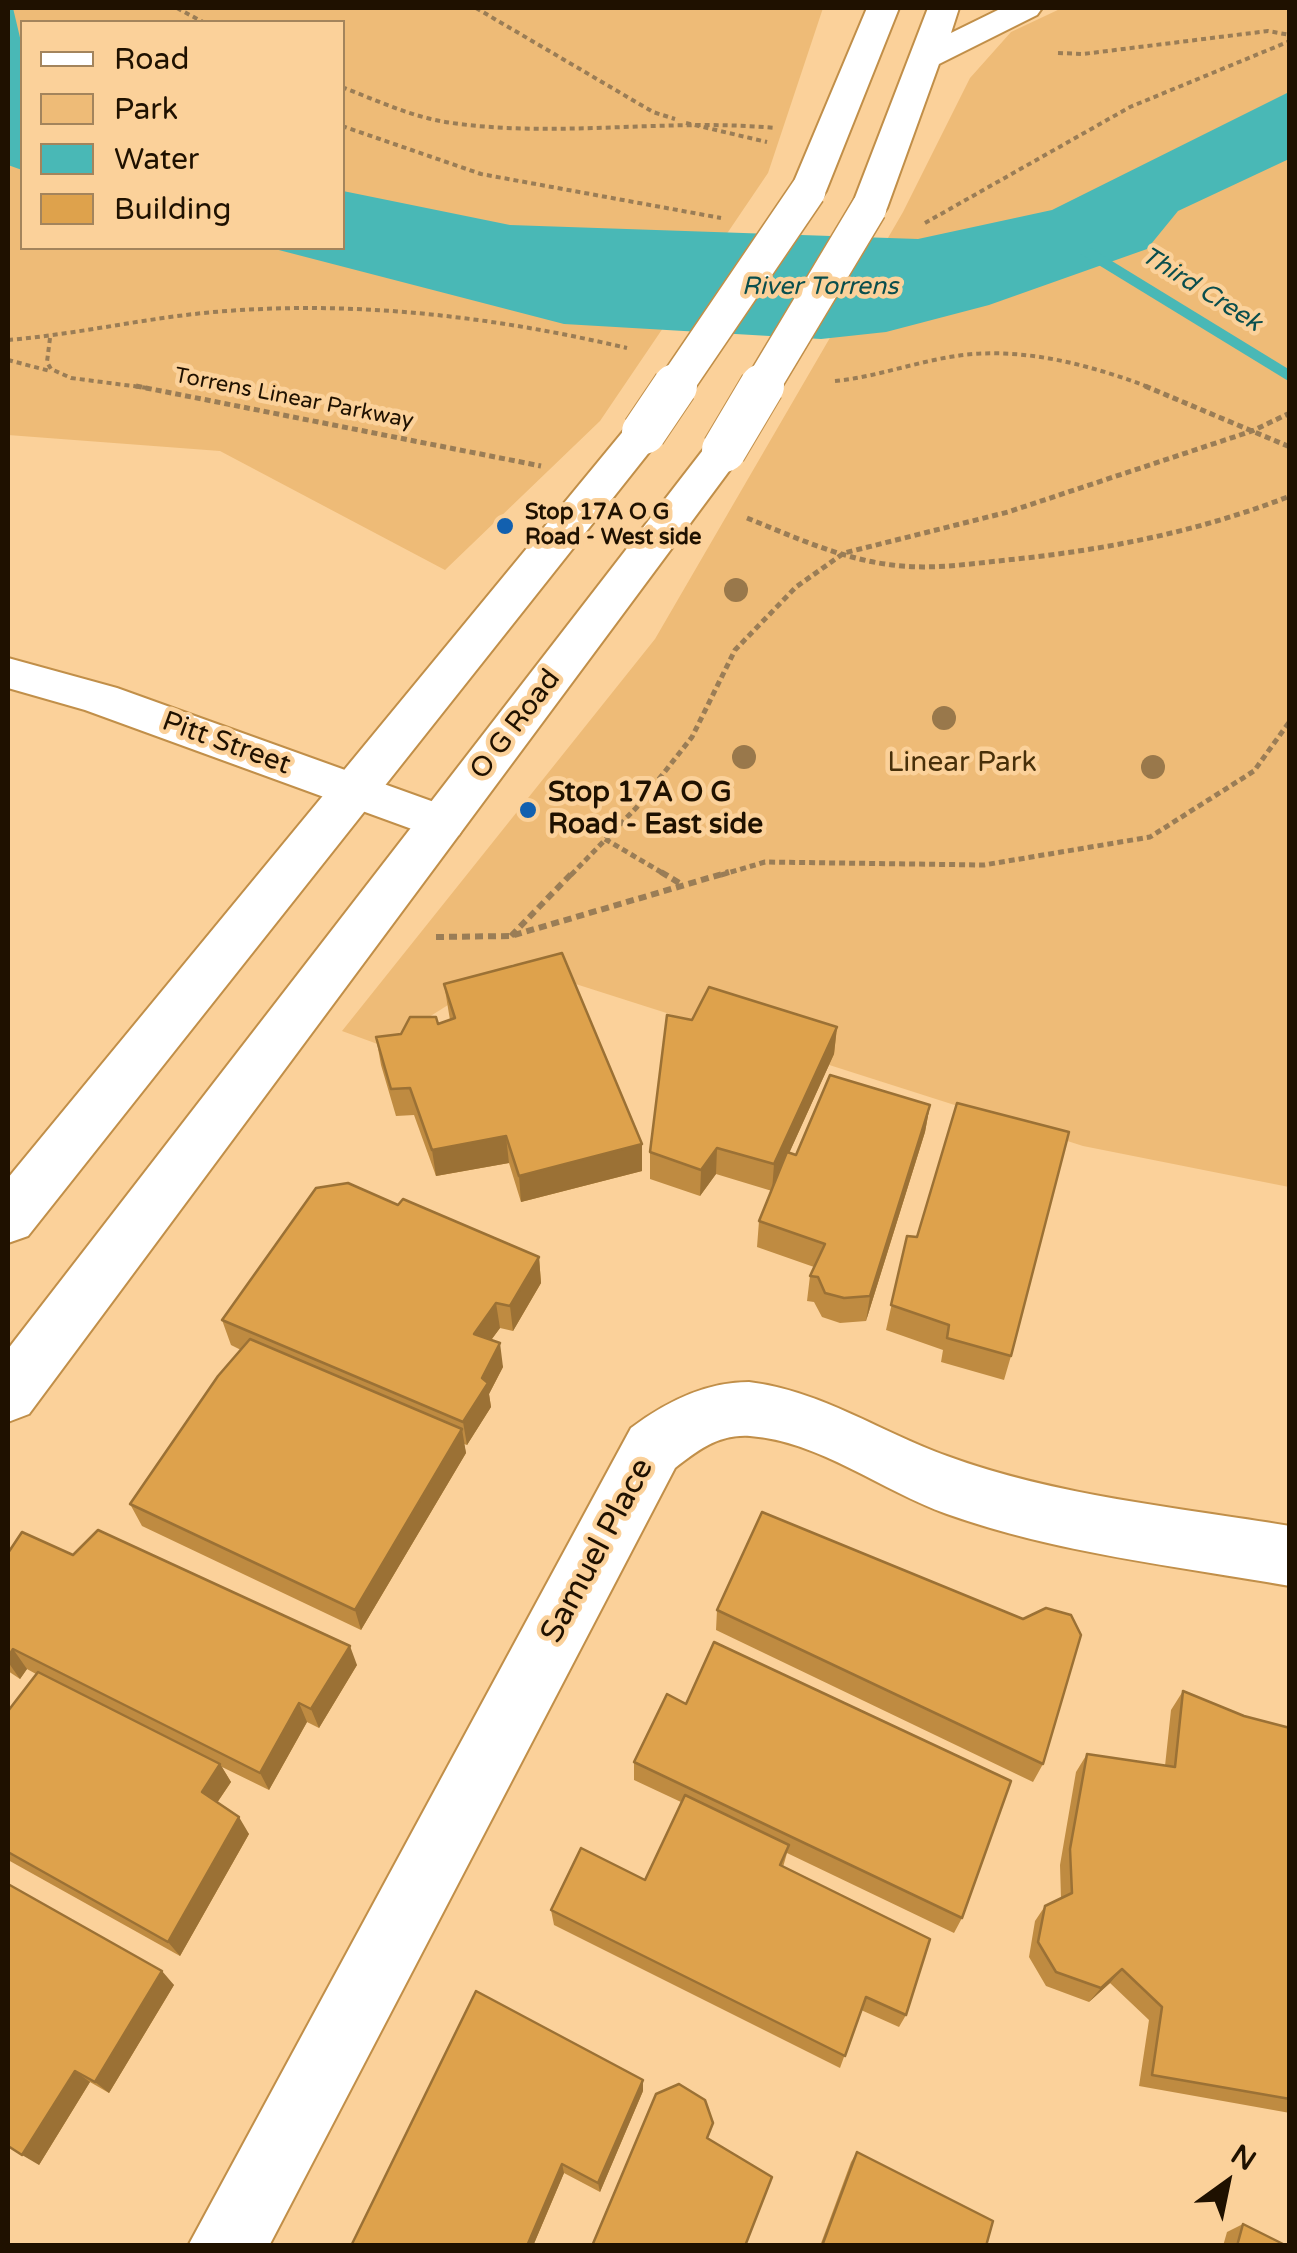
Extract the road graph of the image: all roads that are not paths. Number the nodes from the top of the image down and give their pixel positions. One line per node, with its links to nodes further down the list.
1 (883, 8): 6 (main road, bridge)
2 (944, 8): 4 (main road, O G Road)
3 (1026, 8): 4 (main road)
4 (926, 58): 7 (main road, O G Road, bridge)
5 (8, 674): 6 (main road, Pitt Street)
6 (353, 791): 7 (main road, Pitt Street); 8 (main road)
7 (442, 823): 9 (main road, O G Road)
8 (8, 1218)
9 (8, 1396)
10 (1290, 1556): 11 (main road, Samuel Place)
11 (227, 2246)

